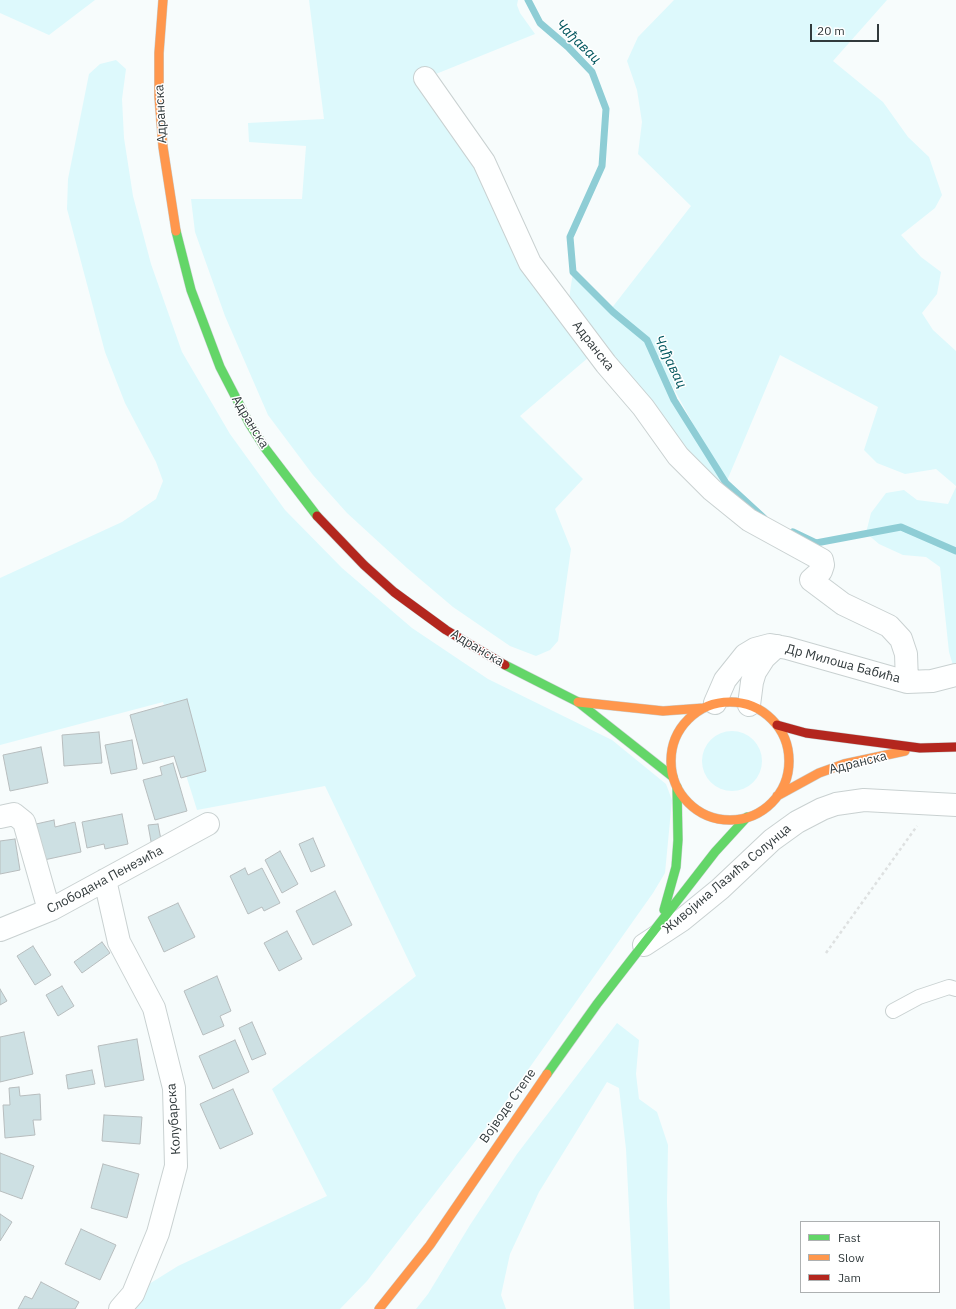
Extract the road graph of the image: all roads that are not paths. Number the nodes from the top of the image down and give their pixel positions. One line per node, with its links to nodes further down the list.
1 (163, 0): 6 (main road, Адранска)
2 (425, 78): 5 (street, Адранска)
3 (777, 646): 5 (street, Др Милоша Бабића); 7 (street, Др Милоша Бабића); 8 (street, Др Милоша Бабића)
4 (956, 675): 5 (street, Др Милоша Бабића)
5 (907, 682)
6 (578, 702): 8 (main road, Адранска); 12 (main road, Адранска)
7 (749, 705): 8 (main road); 9 (main road)
8 (709, 706): 12 (main road)
9 (777, 724): 11 (main road, Адранска); 14 (main road)
10 (956, 747): 11 (main road, Адранска)
11 (920, 748): 14 (main road, Адранска)
12 (673, 777): 13 (main road)
13 (677, 787): 17 (main road); 21 (main road, Војводе Степе)
14 (777, 796): 17 (main road)
15 (956, 805): 23 (street, Живојина Лазића Солунца)
16 (0, 817): 20 (street)
17 (747, 817): 21 (main road, Војводе Степе)
18 (208, 824): 19 (street, Слободана Пенезића)
19 (105, 880): 20 (street, Слободана Пенезића); 26 (street, Колубарска)
20 (49, 910): 22 (street, Слободана Пенезића)
21 (661, 920): 23 (main road, Војводе Степе)
22 (0, 930)
23 (641, 947): 27 (main road, Војводе Степе)
24 (956, 989): 25 (lane)
25 (894, 1011)
26 (120, 1309)
27 (379, 1309)

